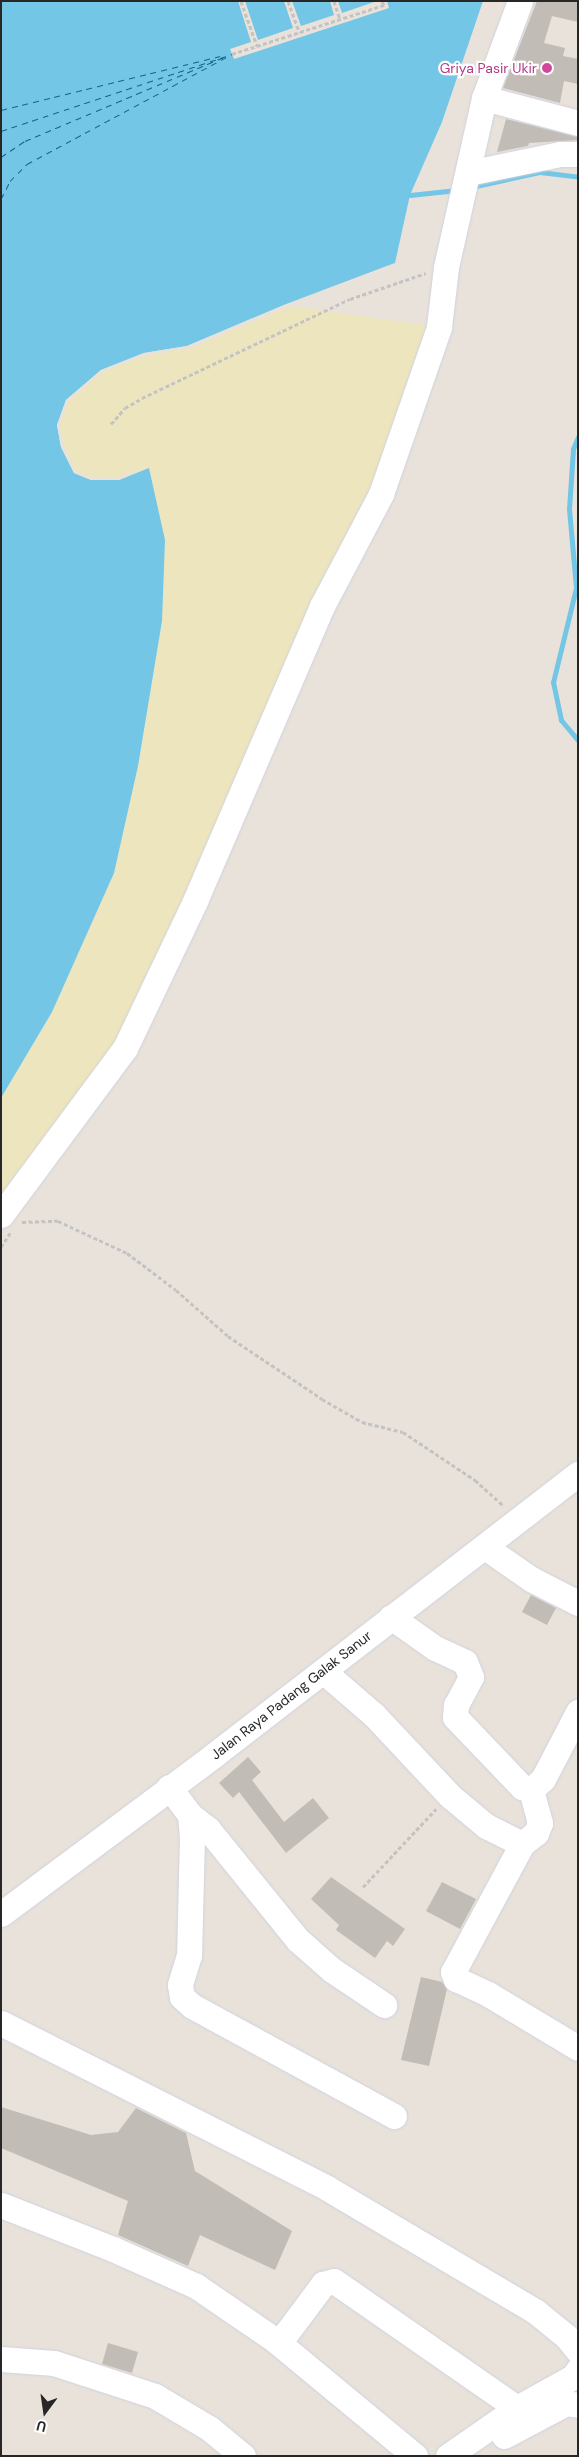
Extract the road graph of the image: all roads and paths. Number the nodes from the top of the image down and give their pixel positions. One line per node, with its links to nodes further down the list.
1 (241, 1): 8 (path)
2 (288, 1): 7 (path)
3 (334, 1): 6 (path)
4 (382, 1): 6 (path)
5 (520, 1): 10 (street)
6 (340, 19): 7 (path)
7 (299, 32): 8 (path)
8 (257, 46): 9 (path)
9 (232, 54)
10 (484, 98): 11 (street); 13 (street)
11 (578, 123)
12 (578, 154): 13 (street)
13 (466, 184): 14 (street)
14 (446, 266): 15 (path); 16 (street)
15 (111, 424)
16 (1, 1215)
17 (1, 1248): 19 (path)
18 (578, 1474): 19 (street, Jalan Raya Padang Galak Sanur)
19 (519, 1520): 20 (street, Jalan Raya Padang Galak Sanur)
20 (485, 1547): 21 (street); 22 (street, Jalan Raya Padang Galak Sanur)
21 (578, 1603)
22 (391, 1617): 23 (street, Jalan Raya Padang Galak Sanur); 26 (street)
23 (323, 1671): 25 (street, Jalan Raya Padang Galak Sanur); 27 (street)
24 (578, 1712): 26 (street)
25 (169, 1787): 28 (street); 31 (street, Jalan Raya Padang Galak Sanur)
26 (531, 1790): 29 (street)
27 (450, 1796): 29 (street); 30 (path)
28 (190, 1815): 32 (street); 35 (street)
29 (522, 1844): 34 (street)
30 (363, 1887)
31 (1, 1914)
32 (384, 2005)
33 (1, 2023): 38 (street)
34 (578, 2048)
35 (394, 2116)
36 (1, 2205): 37 (street)
37 (279, 2343): 42 (street); 44 (street)
38 (578, 2351)
39 (1, 2359): 43 (street)
40 (578, 2370): 42 (street)
41 (578, 2405): 46 (street)
42 (517, 2408): 45 (street)
43 (243, 2456)
44 (415, 2456)
45 (448, 2456)
46 (475, 2456)

